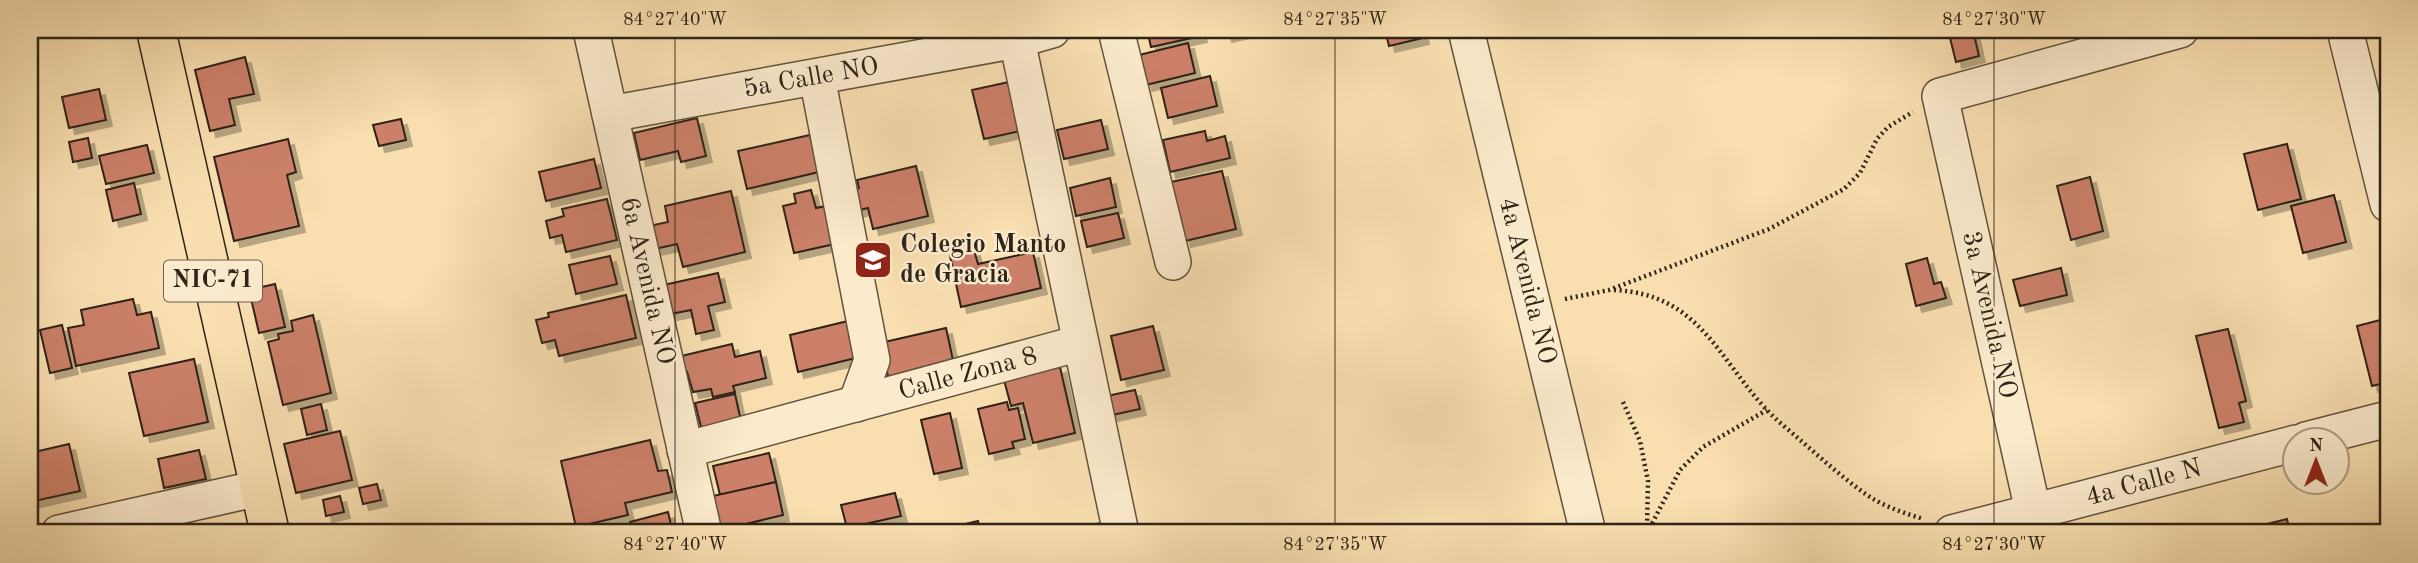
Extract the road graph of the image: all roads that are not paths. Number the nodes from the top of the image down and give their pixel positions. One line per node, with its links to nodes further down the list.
1 (156, 30): 19 (highway, NIC-71)
2 (591, 30): 10 (street, 6a Avenida NO)
3 (1052, 30): 8 (street, 5a Calle NO)
4 (1116, 30): 12 (street)
5 (1466, 30): 26 (street, 4a Avenida NO)
6 (2180, 30): 20 (street, 3a Avenida NO)
7 (2345, 30): 11 (street)
8 (1017, 40): 9 (street, 5a Calle NO); 13 (street)
9 (817, 77): 10 (street, 5a Calle NO); 14 (street, Calle Zona 8)
10 (610, 114): 18 (street, 6a Avenida NO)
11 (2388, 204)
12 (1173, 262)
13 (1080, 343): 14 (street, Calle Zona 8); 25 (street)
14 (856, 404): 18 (street, Calle Zona 8)
15 (2388, 419): 16 (street)
16 (2352, 428)
17 (2282, 447): 20 (street, 4a Calle N)
18 (685, 450): 24 (street, 6a Avenida NO)
19 (260, 488): 22 (street); 23 (highway, NIC-71)
20 (2035, 523): 21 (street, 4a Calle N)
21 (1956, 532)
22 (59, 533)
23 (270, 533)
24 (704, 533)
25 (1121, 533)
26 (1588, 533)

